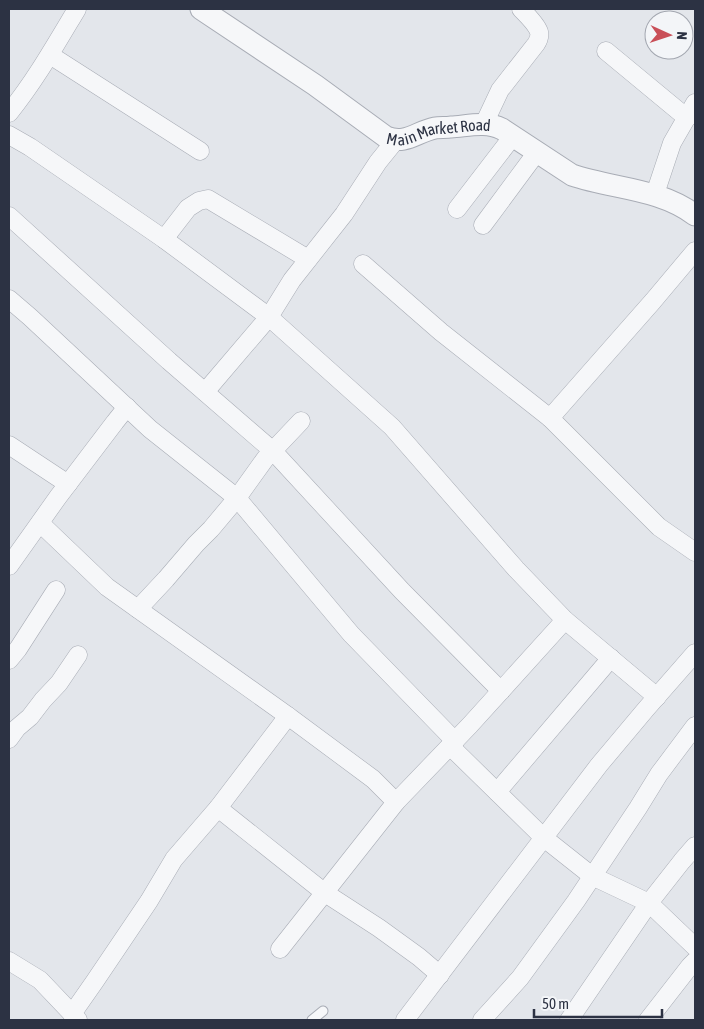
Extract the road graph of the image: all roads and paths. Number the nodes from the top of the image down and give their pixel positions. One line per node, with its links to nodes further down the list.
1 (77, 9): 5 (street)
2 (200, 9): 12 (street, Main Market Road)
3 (521, 9): 9 (street)
4 (606, 51): 7 (street)
5 (50, 55): 6 (street); 13 (street)
6 (14, 95): 8 (street)
7 (691, 110): 15 (street)
8 (9, 113)
9 (484, 124): 11 (street, Main Market Road); 12 (street, Main Market Road)
10 (9, 135): 20 (street)
11 (513, 136): 14 (street, Main Market Road); 16 (street)
12 (395, 141): 22 (street)
13 (200, 152)
14 (537, 152): 15 (street, Main Market Road); 19 (street)
15 (655, 194): 17 (street, Main Market Road)
16 (457, 209)
17 (695, 215)
18 (9, 216): 26 (street)
19 (483, 225)
20 (164, 239): 22 (street); 25 (street)
21 (695, 251): 28 (street)
22 (308, 259): 25 (street)
23 (364, 264): 28 (street)
24 (9, 299): 27 (street)
25 (269, 317): 26 (street); 39 (street)
26 (204, 392): 31 (street)
27 (128, 407): 32 (street); 33 (street)
28 (550, 418): 35 (street)
29 (301, 421): 31 (street)
30 (9, 445): 32 (street)
31 (273, 451): 33 (street); 44 (street)
32 (68, 484): 34 (street)
33 (237, 498): 38 (street); 49 (street)
34 (40, 522): 36 (street); 38 (street)
35 (695, 552)
36 (9, 566)
37 (56, 590): 43 (street)
38 (138, 609): 46 (street)
39 (565, 620): 42 (street); 44 (street)
40 (695, 653): 45 (street)
41 (78, 655): 48 (street)
42 (611, 658): 45 (street); 50 (street)
43 (9, 660)
44 (501, 691): 49 (street)
45 (657, 697): 53 (street)
46 (288, 716): 51 (street); 52 (street)
47 (695, 726): 55 (street)
48 (9, 739)
49 (452, 743): 50 (street); 51 (street)
50 (496, 792): 53 (street)
51 (396, 802): 56 (street)
52 (218, 808): 56 (street); 64 (street)
53 (544, 838): 55 (street); 62 (street)
54 (695, 846): 57 (street)
55 (592, 876): 57 (street); 67 (street)
56 (325, 893): 59 (street); 62 (street)
57 (649, 903): 58 (street); 68 (street)
58 (695, 947)
59 (280, 949)
60 (9, 961): 64 (street)
61 (695, 961): 69 (street)
62 (440, 975): 65 (street)
63 (324, 1011): 66 (lane)
64 (75, 1017)
65 (408, 1019)
66 (312, 1020)
67 (482, 1020)
68 (569, 1020)
69 (648, 1020)

